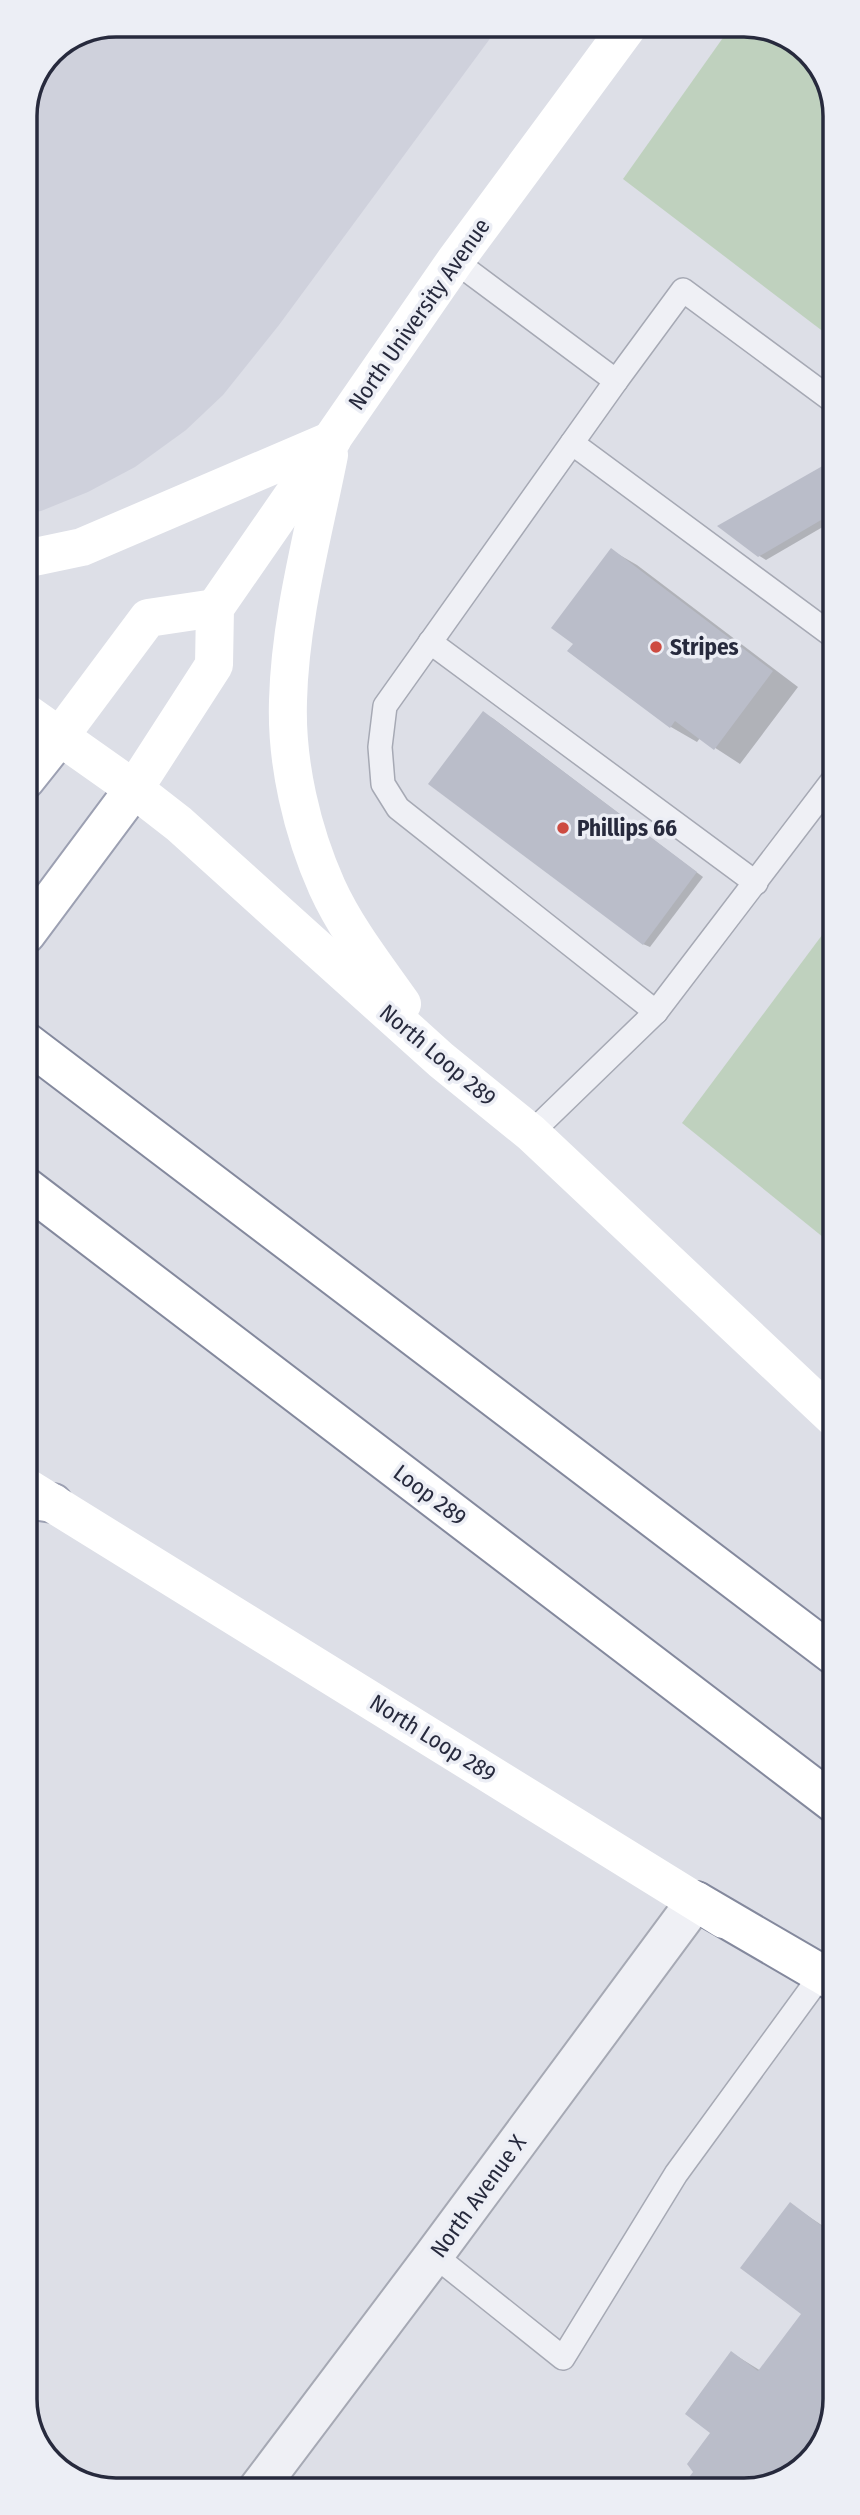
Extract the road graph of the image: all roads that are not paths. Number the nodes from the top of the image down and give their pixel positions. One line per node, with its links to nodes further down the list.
1 (620, 37): 2 (main road, North University Avenue)
2 (455, 261): 3 (lane); 5 (main road, North University Avenue)
3 (616, 382): 4 (lane); 6 (lane)
4 (823, 394)
5 (332, 440): 7 (main road); 8 (main road, North University Avenue); 20 (main road)
6 (572, 443): 9 (lane); 10 (lane)
7 (37, 556)
8 (215, 608): 12 (main road); 14 (main road)
9 (823, 629)
10 (430, 642): 16 (lane); 18 (lane)
11 (37, 720): 12 (main road, North Loop 289)
12 (60, 736): 13 (main road); 14 (main road, North Loop 289)
13 (37, 766)
14 (134, 789): 17 (main road); 20 (main road, North Loop 289)
15 (823, 793): 16 (lane)
16 (755, 883): 18 (lane)
17 (37, 919)
18 (656, 1012): 21 (lane)
19 (37, 1051): 25 (main road)
20 (441, 1060): 21 (main road, North Loop 289)
21 (531, 1133): 23 (main road, North Loop 289)
22 (37, 1195): 26 (main road, Loop 289)
23 (823, 1408)
24 (37, 1497): 27 (main road, North Loop 289)
25 (823, 1648)
26 (823, 1795)
27 (696, 1900): 28 (main road, North Loop 289); 30 (street, North Avenue X)
28 (823, 1983)
29 (823, 1994): 30 (lane)
30 (435, 2255): 31 (street, North Avenue X)
31 (266, 2478)

